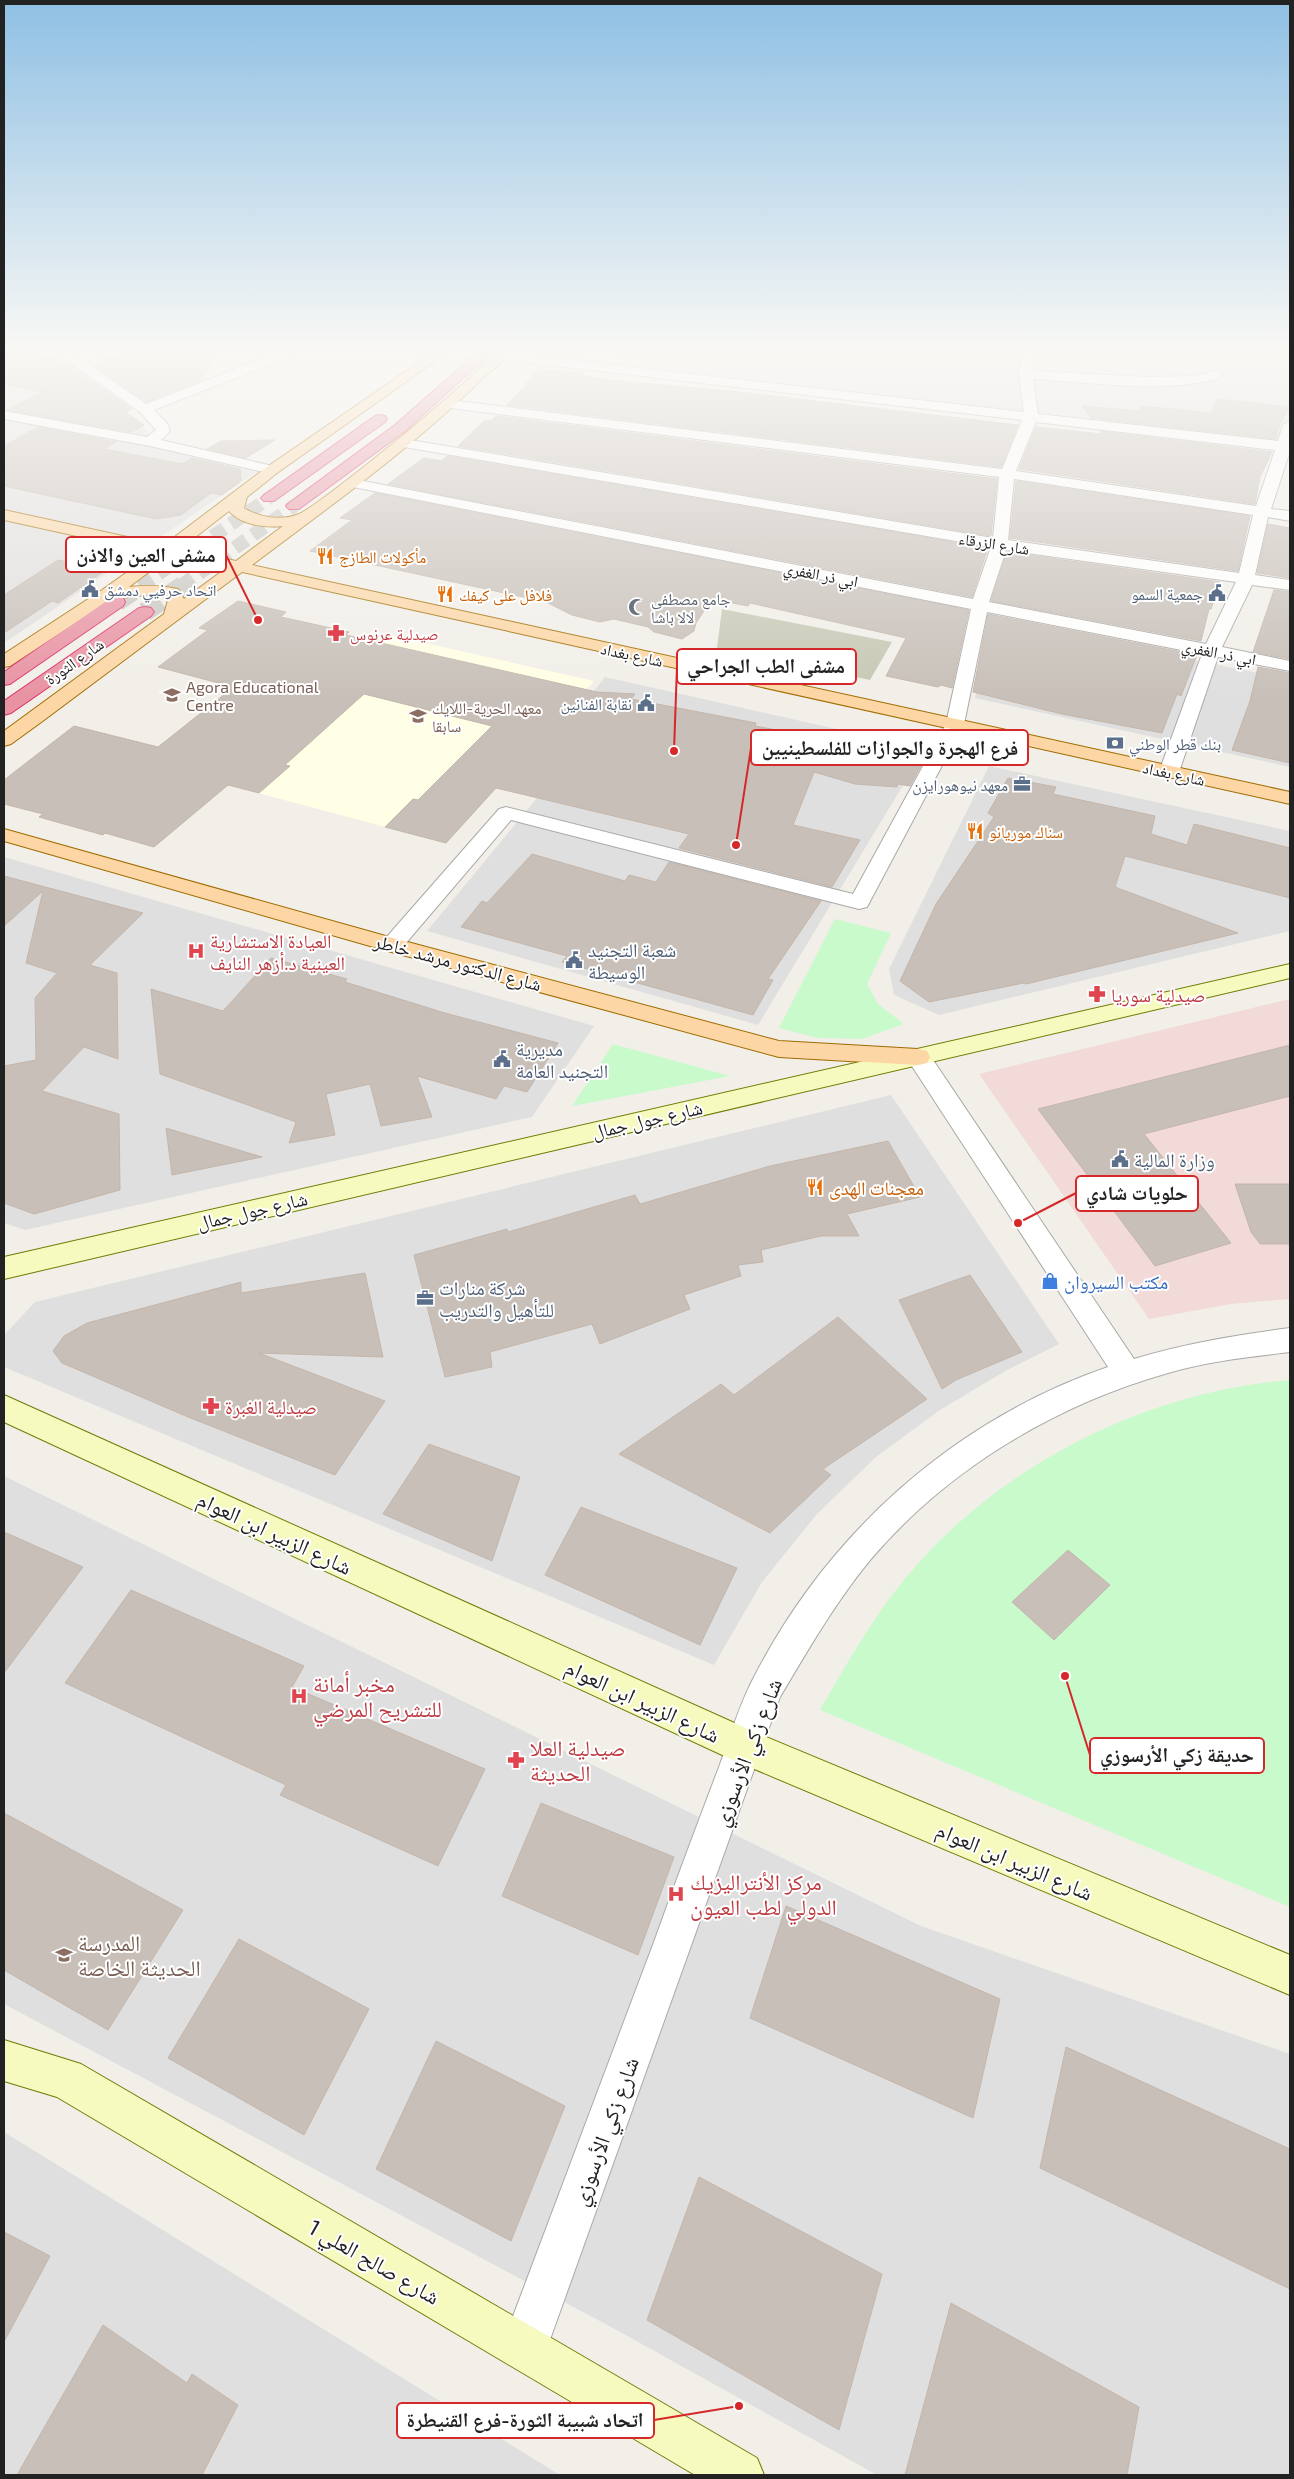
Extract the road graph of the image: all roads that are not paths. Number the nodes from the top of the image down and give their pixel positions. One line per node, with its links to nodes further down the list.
1 (262, 468): 10 (street)
2 (275, 468): 10 (main road)
3 (311, 468): 14 (highway)
4 (346, 468): 15 (highway)
5 (372, 468): 12 (main road)
6 (550, 468): 20 (street, شارع الزرقاء)
7 (957, 468): 11 (street)
8 (1010, 468): 11 (street)
9 (1279, 468): 16 (street)
10 (272, 470): 13 (main road)
11 (1007, 474): 16 (street); 20 (street)
12 (352, 483): 18 (main road); 26 (street, ابي ذر الغفري)
13 (239, 497): 18 (main road); 21 (main road)
14 (269, 498)
15 (294, 506)
16 (1262, 512): 19 (street); 23 (street)
17 (4, 515): 21 (main road, شارع بغداد)
18 (310, 516): 22 (main road)
19 (1290, 516)
20 (1000, 544): 23 (street, شارع الزرقاء); 26 (street)
21 (167, 551): 22 (main road, شارع بغداد); 25 (main road)
22 (238, 567): 28 (main road); 34 (main road, شارع بغداد)
23 (1246, 579): 24 (street, شارع الزرقاء); 29 (street)
24 (1290, 585)
25 (112, 598): 28 (main road); 30 (main road); 32 (highway, شارع الثورة)
26 (980, 605): 29 (street, ابي ذر الغفري); 34 (street)
27 (145, 612): 33 (highway, شارع الثورة)
28 (174, 614): 35 (main road)
29 (1212, 650): 31 (street, ابي ذر الغفري); 36 (street)
30 (6, 658)
31 (1290, 666)
32 (4, 680)
33 (4, 709)
34 (955, 724): 36 (main road, شارع بغداد); 39 (street)
35 (6, 738)
36 (1169, 772): 37 (main road, شارع بغداد)
37 (1290, 798)
38 (5, 836): 39 (main road, شارع الدكتور مرشد خاطر)
39 (392, 945): 41 (main road, شارع الدكتور مرشد خاطر)
40 (1290, 971): 41 (main road, شارع جول جمال)
41 (918, 1057): 42 (main road, شارع جول جمال); 44 (street)
42 (4, 1268)
43 (1290, 1340): 44 (street, شارع زكي الأرسوزي)
44 (1127, 1372): 46 (street, شارع زكي الأرسوزي)
45 (4, 1408): 46 (main road, شارع الزبير ابن العوام)
46 (746, 1747): 47 (main road, شارع الزبير ابن العوام); 49 (street, شارع زكي الأرسوزي)
47 (1290, 1975)
48 (4, 2061): 49 (main road, شارع صالح العلي 1)
49 (524, 2348): 50 (main road, شارع صالح العلي 1)
50 (740, 2475)

